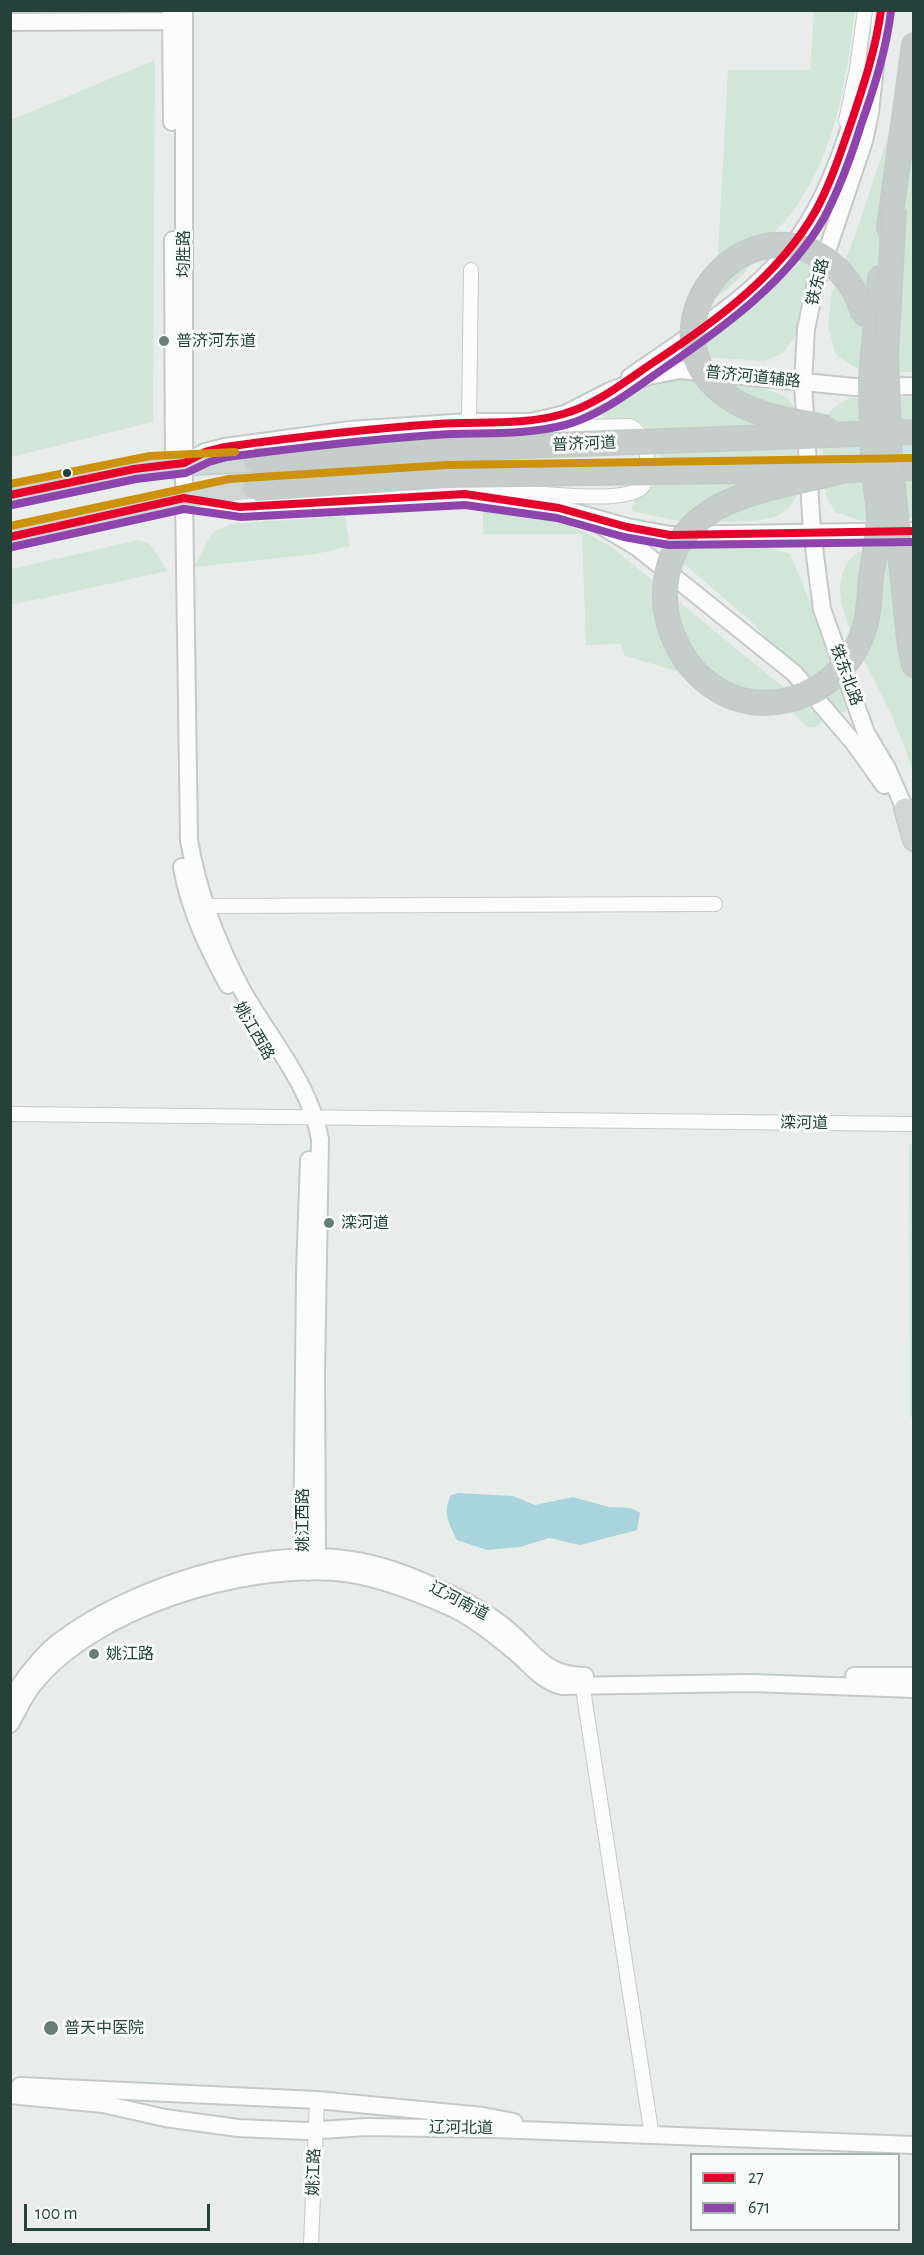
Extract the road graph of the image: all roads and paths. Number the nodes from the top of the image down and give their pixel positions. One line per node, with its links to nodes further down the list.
1 (865, 10): 8 (street, 铁东路)
2 (881, 10): 5 (street, 铁东路)
3 (177, 16): 4 (street); 20 (street, 均胜路)
4 (10, 22)
5 (878, 39): 8 (street, 铁东路); 12 (street, 铁东路)
6 (914, 40): 7 (main road)
7 (913, 46): 9 (highway)
8 (837, 165): 14 (street, 铁东路)
9 (894, 209): 11 (highway, bridge); 32 (highway, bridge)
10 (471, 270): 15 (street)
11 (871, 377): 18 (highway, bridge); 28 (highway, bridge)
12 (803, 383): 13 (street, 普济河道辅路); 14 (street, 普济河道辅路); 30 (street, 铁东路)
13 (914, 386)
14 (610, 391): 16 (street, 普济河道辅路)
15 (469, 422): 16 (street, 普济河道辅路); 20 (street, 普济河道辅路)
16 (531, 422): 25 (street, 普济河道辅路)
17 (914, 432): 18 (highway, 普济河道, bridge)
18 (855, 435): 19 (highway, 普济河道, bridge)
19 (255, 461): 20 (main road)
20 (179, 464): 24 (main road); 26 (street, 均胜路)
21 (914, 468): 22 (highway, 普济河道, bridge)
22 (846, 470): 23 (highway, 普济河道, bridge); 28 (highway, bridge)
23 (254, 488): 26 (main road)
24 (10, 495)
25 (465, 495): 26 (street, 普济河道辅路); 27 (street, 普济河道辅路)
26 (179, 500): 31 (main road); 36 (street, 姚江西路); 38 (street, 姚江西路)
27 (577, 513): 30 (street, 普济河道辅路); 34 (street)
28 (879, 516): 32 (highway, bridge)
29 (914, 531): 30 (street, 普济河道辅路)
30 (812, 532): 33 (street, 铁东北路)
31 (10, 537)
32 (912, 656)
33 (905, 810): 34 (main road)
34 (913, 835)
35 (715, 904): 36 (street)
36 (205, 906): 38 (street, 姚江西路)
37 (10, 1114): 38 (street, 滦河道)
38 (310, 1117): 39 (street, 滦河道); 40 (street, 姚江西路)
39 (914, 1124)
40 (309, 1562): 42 (street, 辽河南道); 43 (street, 辽河南道)
41 (914, 1676): 42 (street, 辽河南道)
42 (581, 1681): 44 (street, 辽河南道); 50 (street)
43 (22, 1682): 45 (street); 46 (street)
44 (914, 1689)
45 (10, 1700)
46 (10, 1724)
47 (10, 2085): 49 (street, 辽河北道)
48 (10, 2095): 51 (street, 辽河北道)
49 (316, 2100): 50 (street, 辽河北道); 51 (street, 姚江路)
50 (651, 2130): 52 (street, 辽河北道)
51 (311, 2131): 53 (street, 辽河北道); 54 (street, 姚江路); 55 (street, 姚江路)
52 (914, 2140)
53 (914, 2145)
54 (303, 2244)
55 (311, 2244)

